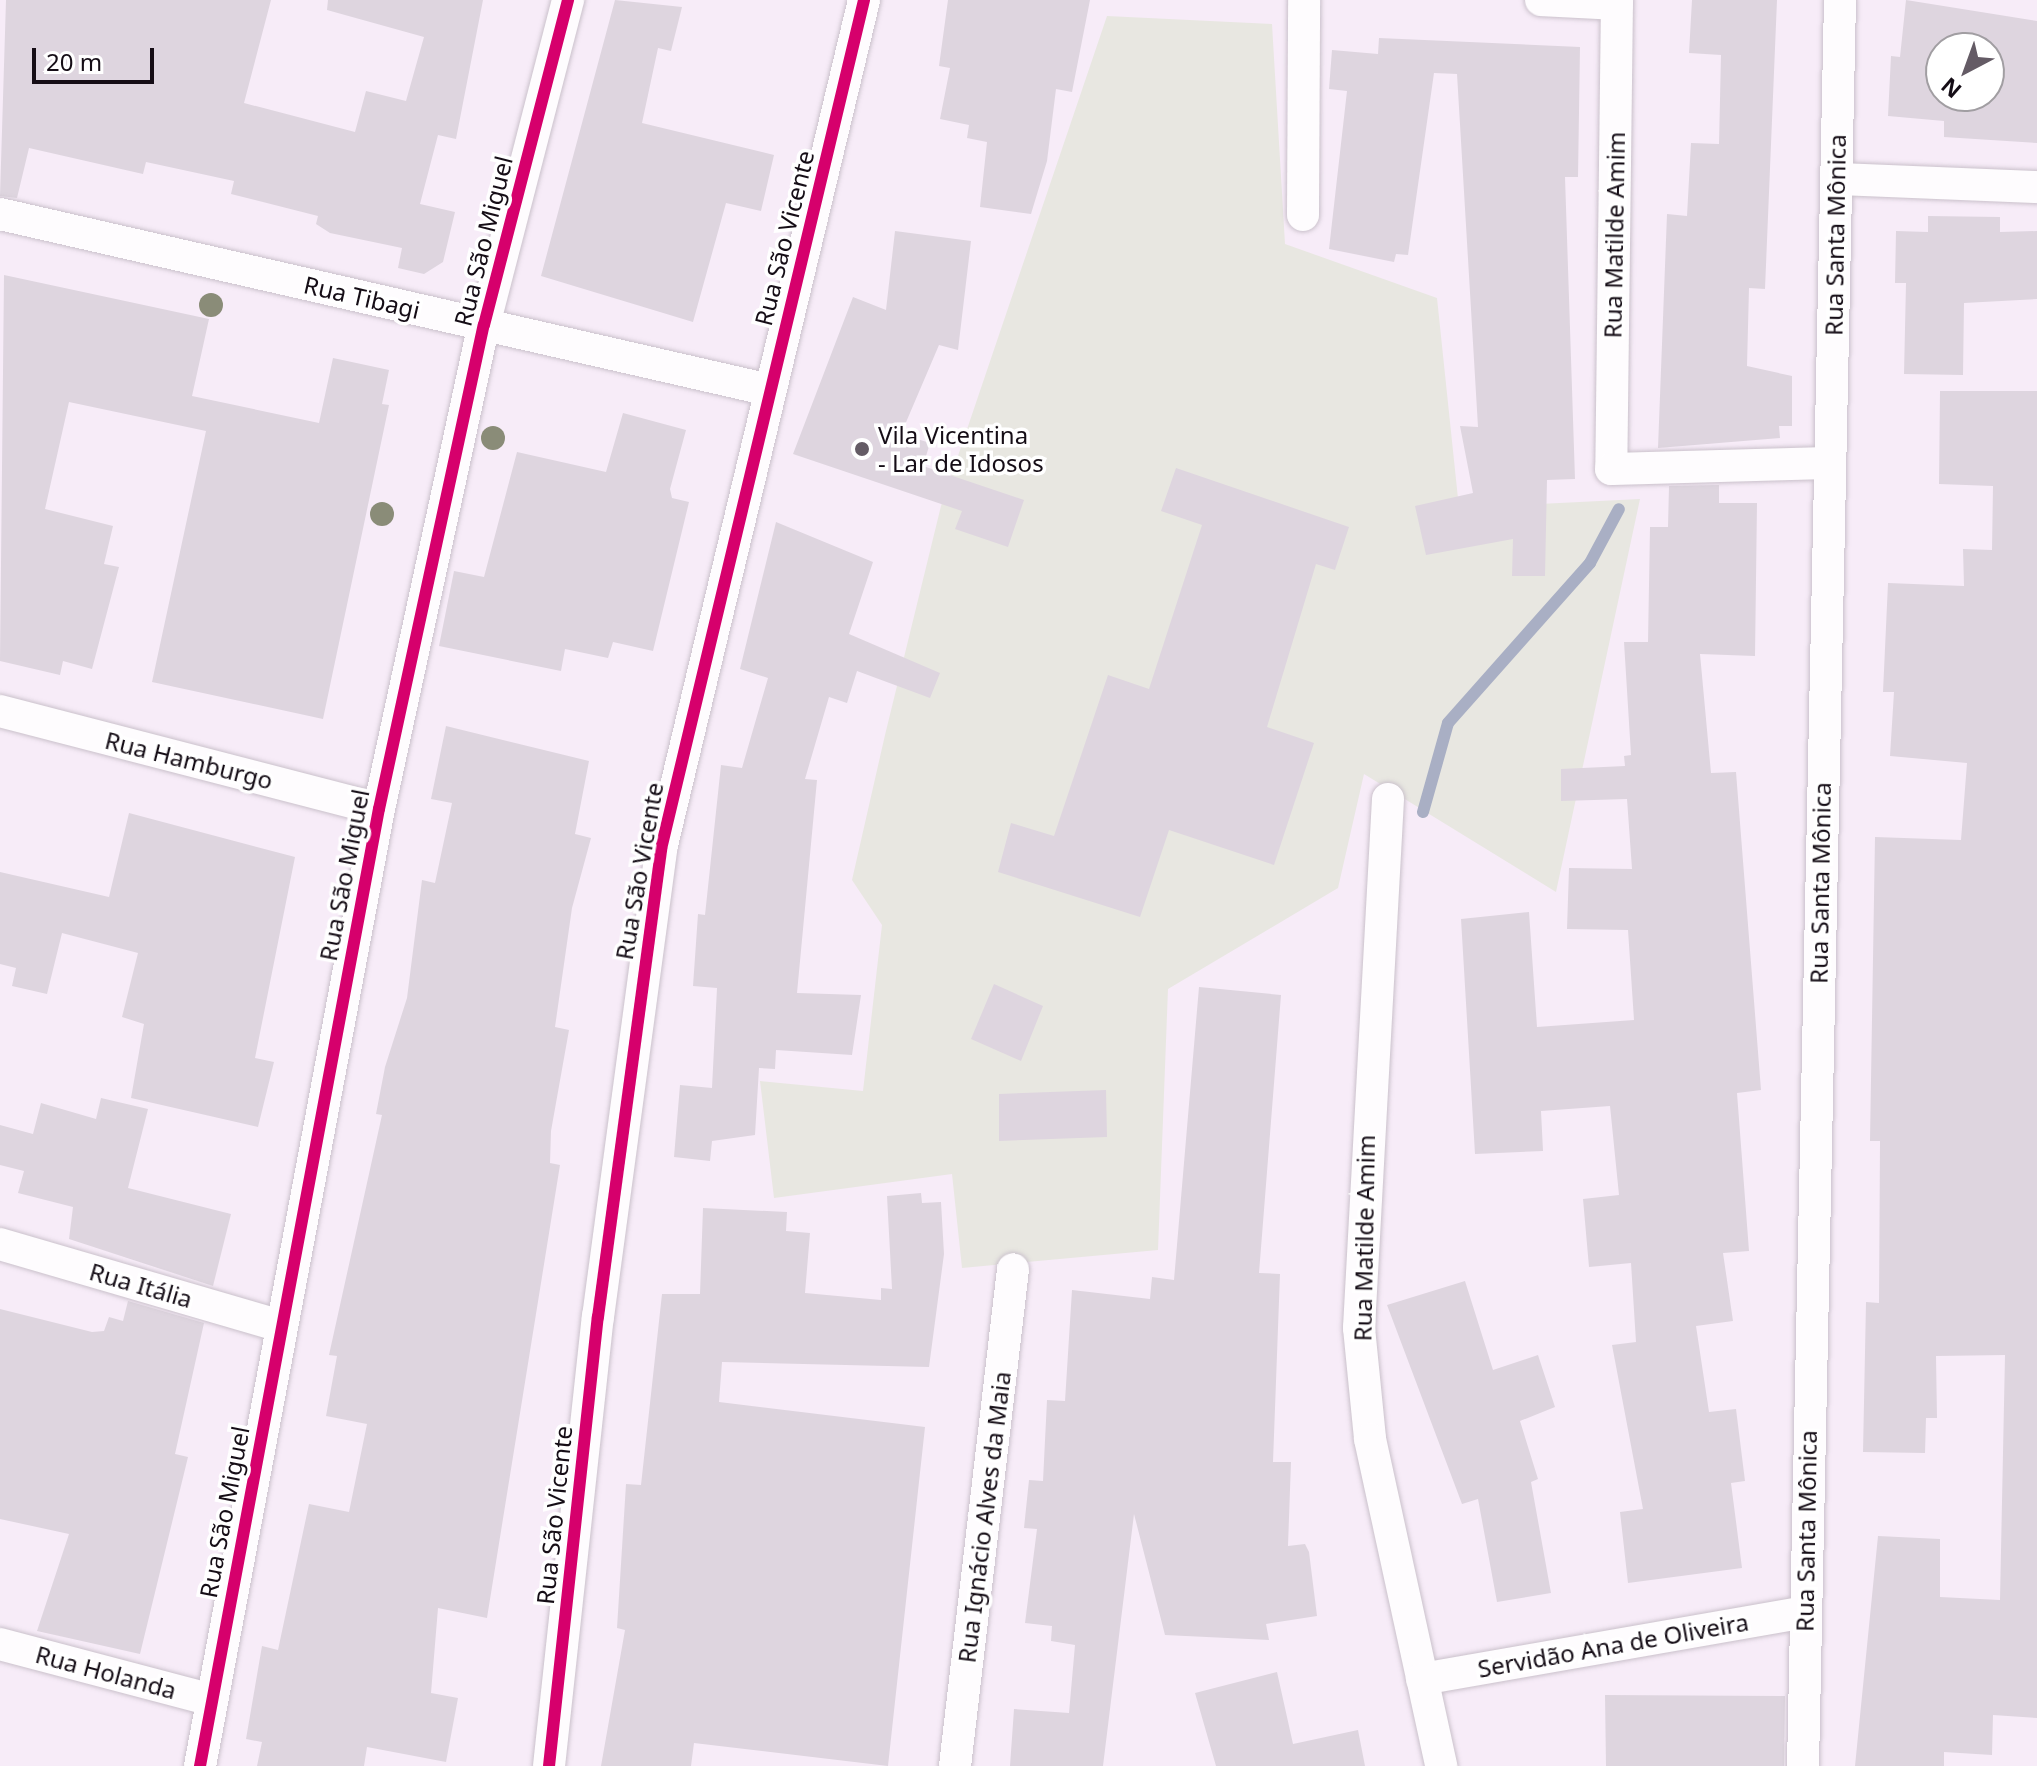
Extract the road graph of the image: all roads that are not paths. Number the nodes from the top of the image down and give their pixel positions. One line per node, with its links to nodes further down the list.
1 (568, 0): 11 (street, Rua São Miguel)
2 (864, 0): 12 (street, Rua São Vicente)
3 (1304, 0): 10 (street)
4 (1541, 0): 6 (street)
5 (1840, 0): 7 (street, Rua Santa Mônica)
6 (1617, 2): 13 (street, Rua Matilde Amim)
7 (1837, 179): 8 (street); 13 (street, Rua Santa Mônica)
8 (2037, 187)
9 (0, 214): 11 (street, Rua Tibagi)
10 (1303, 215)
11 (484, 325): 12 (street, Rua Tibagi); 16 (street, Rua São Miguel)
12 (770, 390): 25 (street, Rua São Vicente)
13 (1829, 463): 20 (street, Rua Santa Mônica)
14 (0, 711): 16 (street, Rua Hamburgo)
15 (1388, 799): 22 (street, Rua Matilde Amim)
16 (379, 809): 19 (street, Rua São Miguel)
17 (0, 1244): 19 (street, Rua Itália)
18 (1013, 1269): 26 (street, Rua Ignácio Alves da Maia)
19 (281, 1326): 23 (street, Rua São Miguel)
20 (1804, 1612): 22 (street, Servidão Ana de Oliveira); 28 (street, Rua Santa Mônica)
21 (0, 1644): 23 (street, Rua Holanda)
22 (1422, 1679): 27 (street, Rua Matilde Amim)
23 (212, 1700): 24 (street, Rua São Miguel)
24 (200, 1766)
25 (549, 1766)
26 (955, 1766)
27 (1441, 1766)
28 (1803, 1766)

